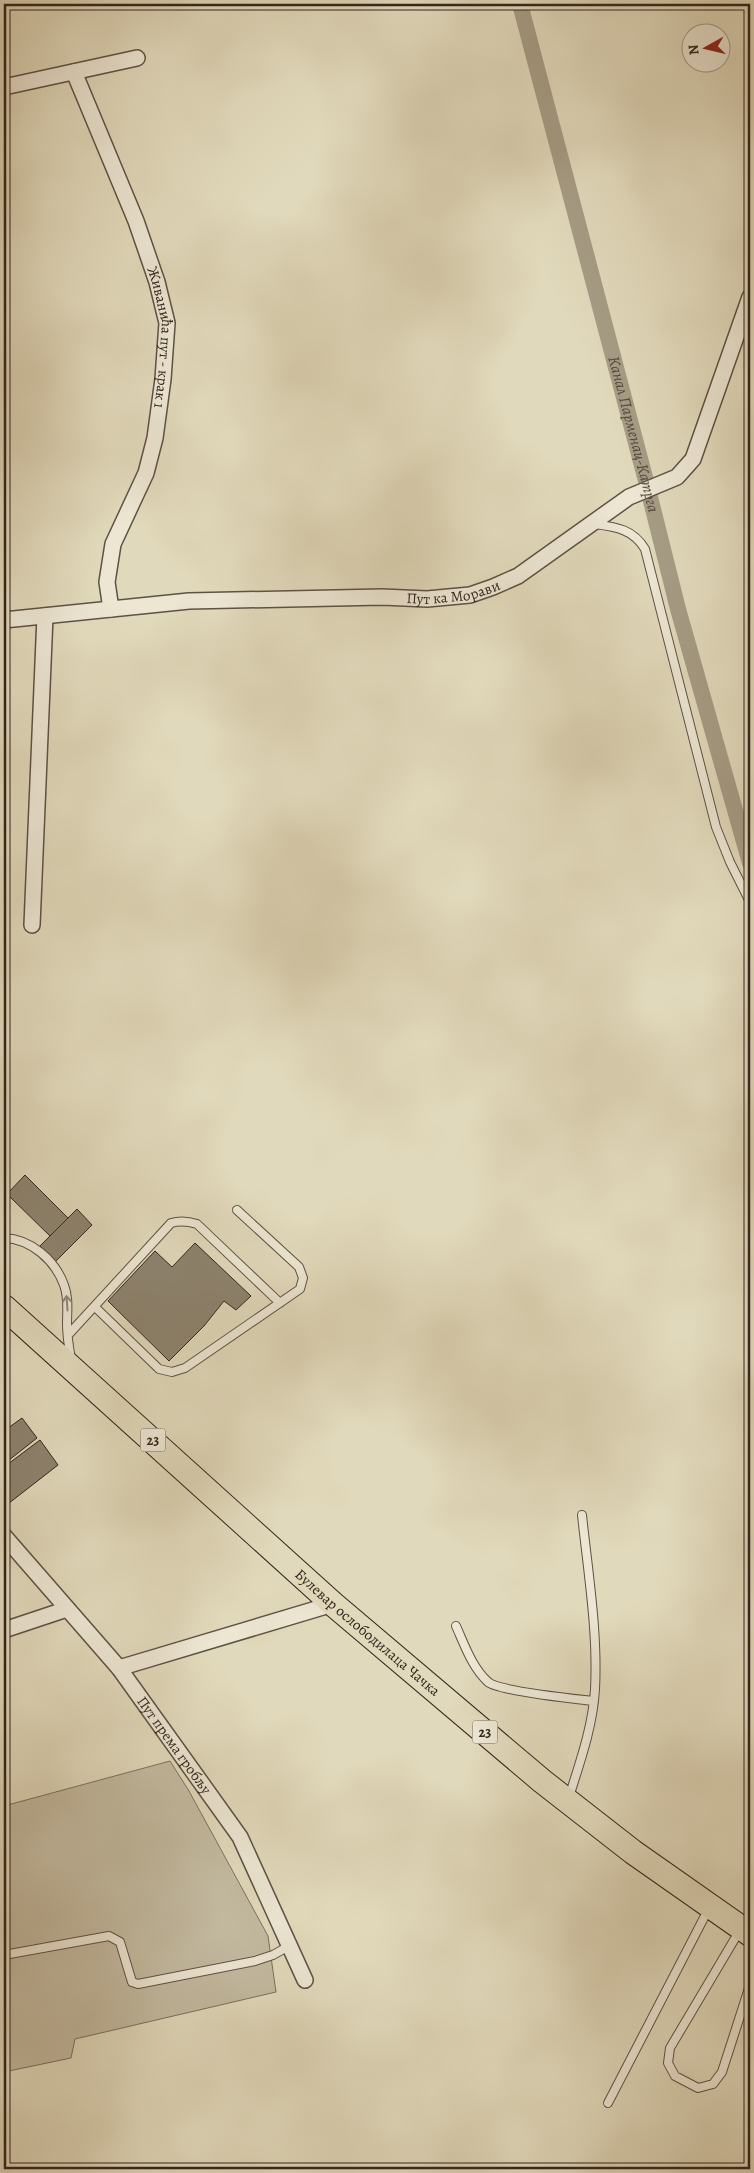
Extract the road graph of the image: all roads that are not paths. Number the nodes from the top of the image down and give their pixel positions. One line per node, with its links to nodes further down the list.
1 (137, 58): 2 (street)
2 (74, 72): 3 (street); 6 (street, Живанића пут - крак 1)
3 (4, 87)
4 (750, 297): 5 (street, Пут ка Морави)
5 (592, 524): 6 (street, Пут ка Морави); 9 (lane)
6 (111, 609): 7 (street, Пут ка Морави)
7 (45, 616): 8 (street, Пут ка Морави); 10 (street)
8 (4, 620)
9 (750, 902)
10 (32, 925)
11 (237, 1210): 13 (lane)
12 (4, 1238): 16 (lane, one-way to 12)
13 (280, 1303): 15 (lane); 15 (lane)
14 (4, 1307): 17 (main road, Булевар ослободилаца Чачка / 23)
15 (95, 1307): 16 (lane)
16 (68, 1336): 17 (lane)
17 (72, 1369): 20 (main road, Булевар ослободилаца Чачка / 23)
18 (582, 1515): 25 (lane)
19 (4, 1536): 21 (street, Пут према гробљу)
20 (333, 1604): 24 (street); 26 (main road, Булевар ослободилаца Чачка / 23)
21 (67, 1609): 23 (street); 24 (street, Пут према гробљу)
22 (456, 1626): 25 (lane)
23 (4, 1630)
24 (120, 1668): 29 (street, Пут према гробљу)
25 (593, 1701): 26 (lane)
26 (567, 1801): 27 (main road, Булевар ослободилаца Чачка / 23)
27 (710, 1906): 28 (main road, Булевар ослободилаца Чачка / 23); 33 (lane)
28 (746, 1931): 32 (lane)
29 (289, 1946): 30 (lane); 31 (street, Пут према гробљу)
30 (4, 1955)
31 (305, 1980)
32 (750, 1985)
33 (608, 2104)

